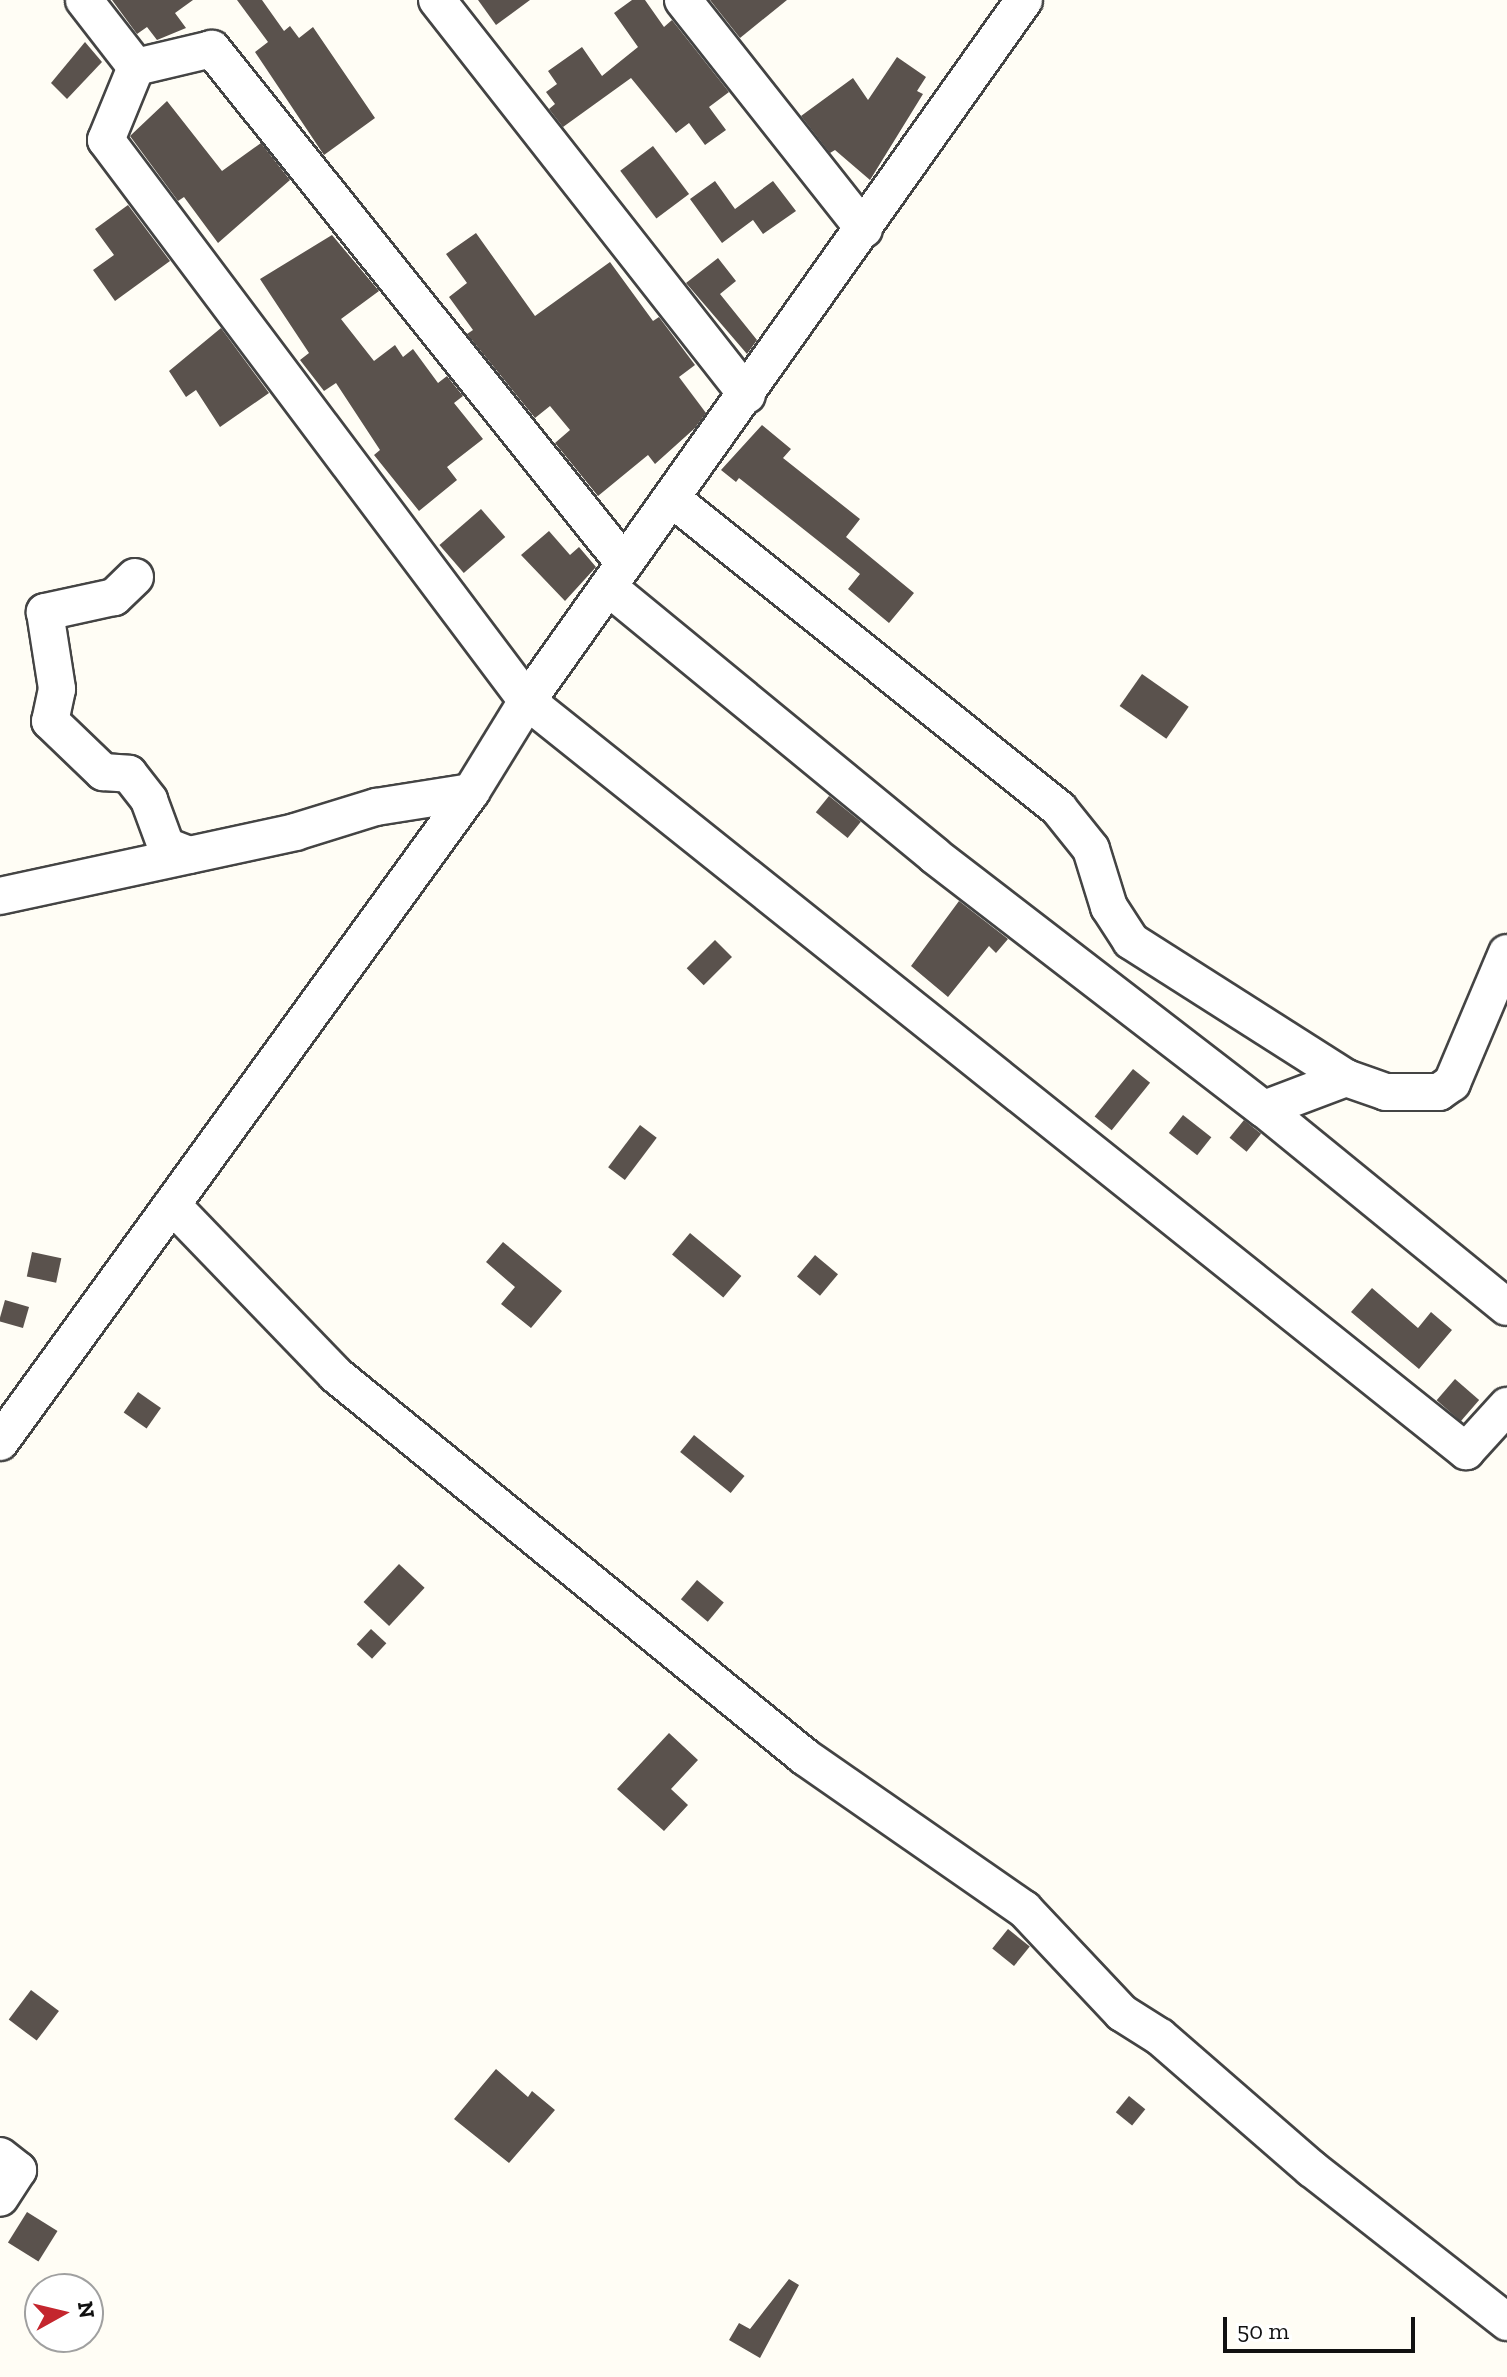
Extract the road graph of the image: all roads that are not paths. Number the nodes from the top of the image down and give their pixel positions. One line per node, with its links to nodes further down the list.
1 (84, 0): 5 (street)
2 (437, 0): 7 (street)
3 (683, 0): 6 (street)
4 (1024, 0): 6 (street)
5 (136, 67): 9 (street); 11 (street)
6 (864, 229): 7 (street)
7 (747, 395): 8 (street)
8 (671, 498): 9 (street); 16 (street)
9 (616, 575): 11 (street); 17 (street)
10 (135, 577): 13 (street)
11 (527, 701): 12 (street); 20 (street)
12 (471, 792): 13 (street); 18 (street)
13 (189, 855): 14 (street)
14 (7, 884)
15 (1507, 953): 16 (street)
16 (1346, 1078): 17 (street)
17 (1264, 1109): 19 (street)
18 (172, 1205): 21 (street); 24 (street)
19 (1507, 1307)
20 (1507, 1406)
21 (0, 1442)
22 (0, 2156): 23 (street)
23 (0, 2198)
24 (1507, 2322)

